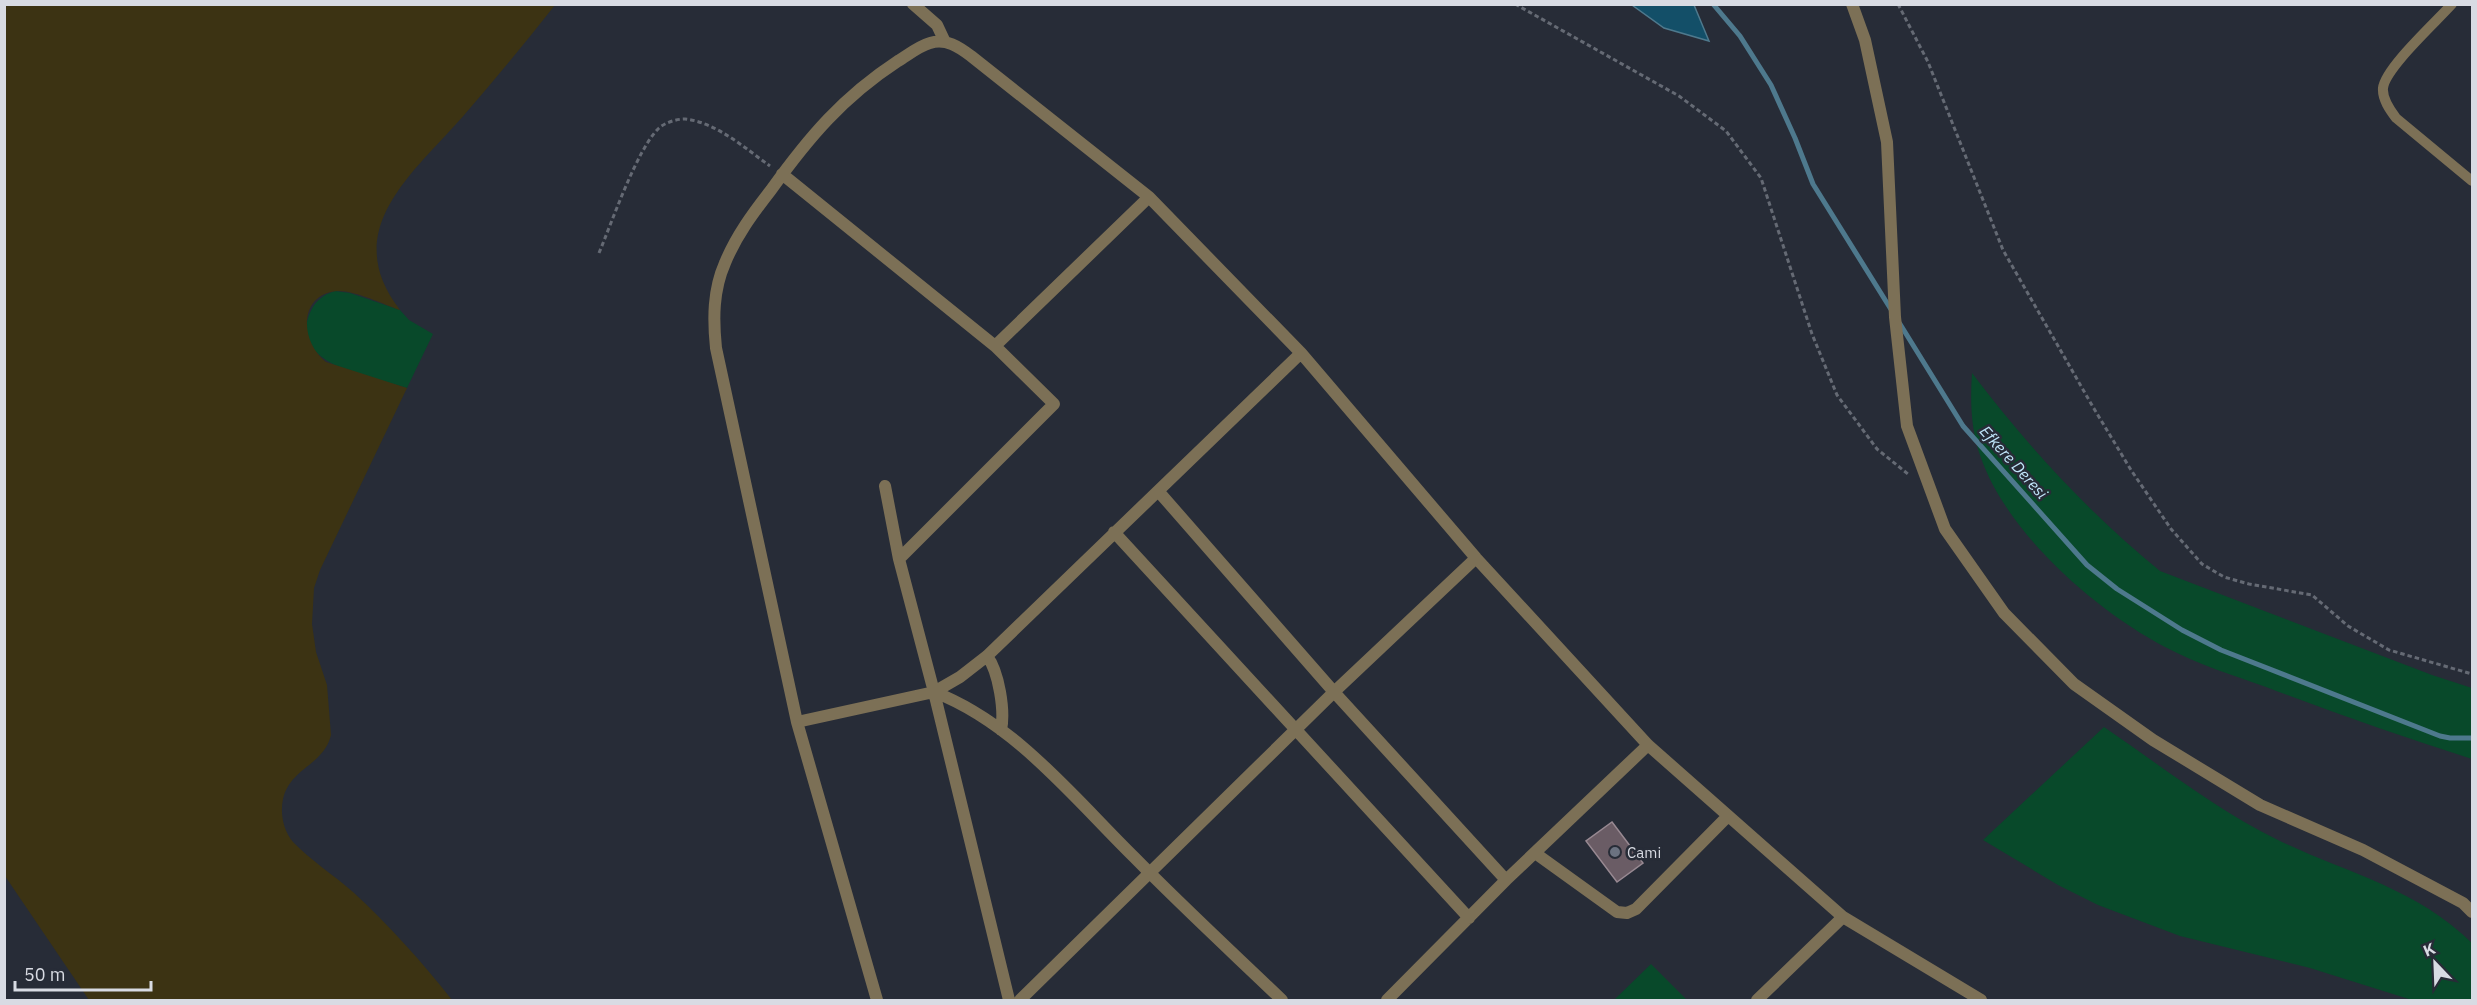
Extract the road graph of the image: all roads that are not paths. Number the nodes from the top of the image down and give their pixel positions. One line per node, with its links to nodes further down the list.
1 (913, 4): 4 (street)
2 (1852, 4): 26 (street)
3 (2452, 4): 6 (lane)
4 (945, 42): 5 (street); 7 (street)
5 (782, 174): 8 (street); 18 (street)
6 (2472, 181)
7 (1149, 198): 8 (street); 9 (street)
8 (995, 346): 14 (street)
9 (1300, 353): 11 (street); 13 (street)
10 (885, 486): 14 (street)
11 (1159, 492): 12 (street); 17 (street)
12 (1114, 532): 15 (street); 20 (street)
13 (1476, 558): 17 (street); 21 (street)
14 (899, 559): 16 (street)
15 (987, 656): 16 (street); 19 (street)
16 (934, 692): 18 (street); 19 (street); 30 (street)
17 (1334, 692): 20 (street); 25 (street)
18 (797, 722): 29 (street)
19 (1001, 730): 24 (street)
20 (1295, 731): 24 (street); 28 (street)
21 (1648, 745): 22 (street); 23 (street)
22 (1727, 817): 23 (street); 27 (street)
23 (1535, 853): 25 (street)
24 (1150, 874): 31 (street); 32 (street)
25 (1506, 880): 28 (street)
26 (2472, 912)
27 (1843, 917): 34 (street); 35 (street)
28 (1469, 918): 33 (street)
29 (877, 1000)
30 (1009, 1000)
31 (1020, 1000)
32 (1282, 1000)
33 (1387, 1000)
34 (1757, 1000)
35 (1981, 1000)

